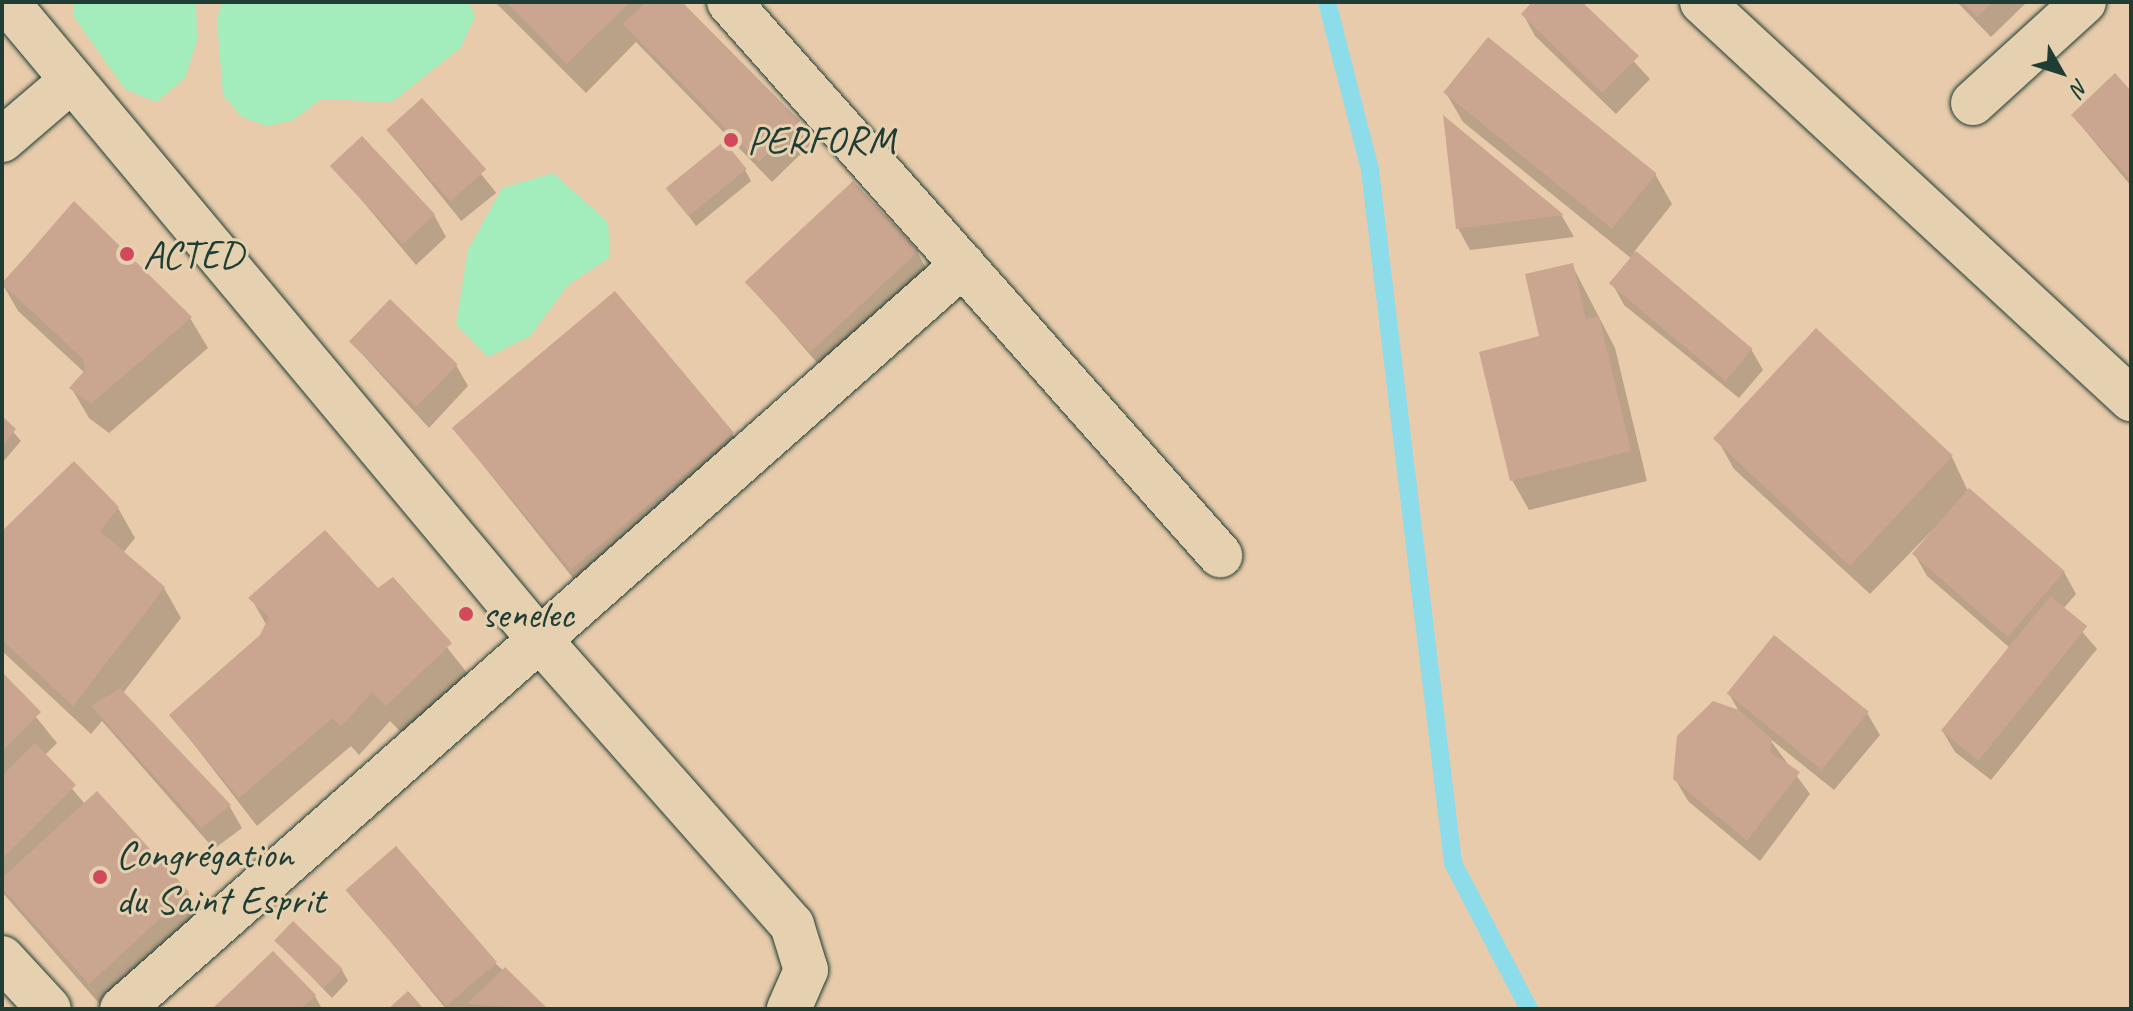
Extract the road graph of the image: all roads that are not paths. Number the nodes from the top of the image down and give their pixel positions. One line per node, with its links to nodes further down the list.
1 (7, 2): 5 (street)
2 (729, 2): 8 (street)
3 (1702, 2): 9 (street)
4 (2084, 2): 6 (street)
5 (72, 80): 7 (street); 11 (street)
6 (1973, 103)
7 (2, 140)
8 (963, 265): 10 (street); 11 (street)
9 (2131, 399)
10 (1220, 555)
11 (539, 639): 14 (street); 15 (street)
12 (2, 958): 13 (street)
13 (49, 1009)
14 (122, 1009)
15 (789, 1009)

